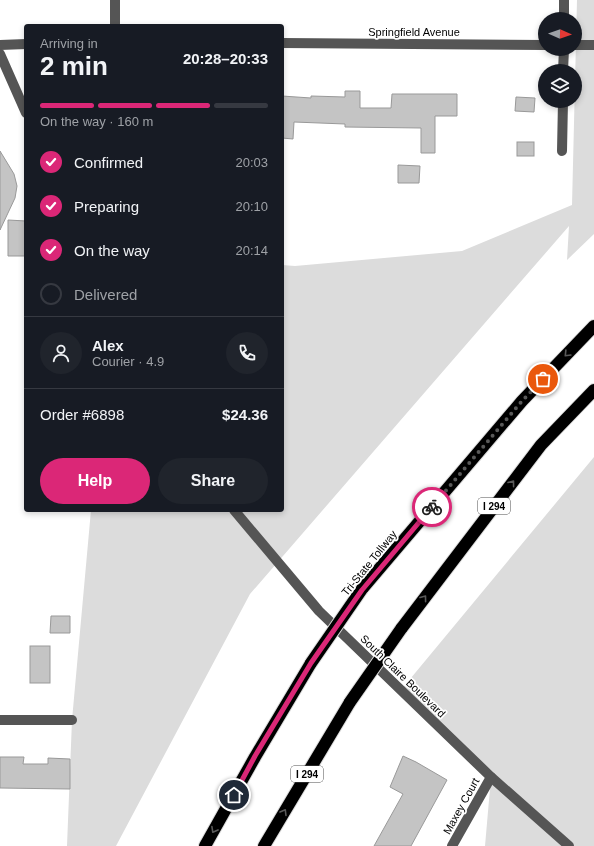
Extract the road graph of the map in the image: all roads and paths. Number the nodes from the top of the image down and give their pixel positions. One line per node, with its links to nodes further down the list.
1 (115, 0): 4 (street)
2 (564, 0): 3 (street)
3 (564, 12)
4 (115, 24)
5 (284, 43): 8 (street, Springfield Avenue)
6 (24, 44): 7 (street)
7 (0, 45)
8 (538, 45)
9 (582, 45): 10 (street)
10 (594, 45)
11 (0, 54): 12 (street)
12 (24, 108)
13 (563, 108): 14 (street)
14 (562, 151)
15 (594, 326): 21 (highway, Tri-State Tollway, one-way to 21, bridge)
16 (594, 390): 22 (highway, I 294, one-way to 16, bridge)
17 (236, 512): 20 (street, South Claire Boulevard)
18 (0, 720): 19 (street)
19 (72, 720)
20 (491, 777): 23 (street, Maxey Court); 24 (street, South Claire Boulevard)
21 (205, 846)
22 (264, 846)
23 (452, 846)
24 (569, 846)

